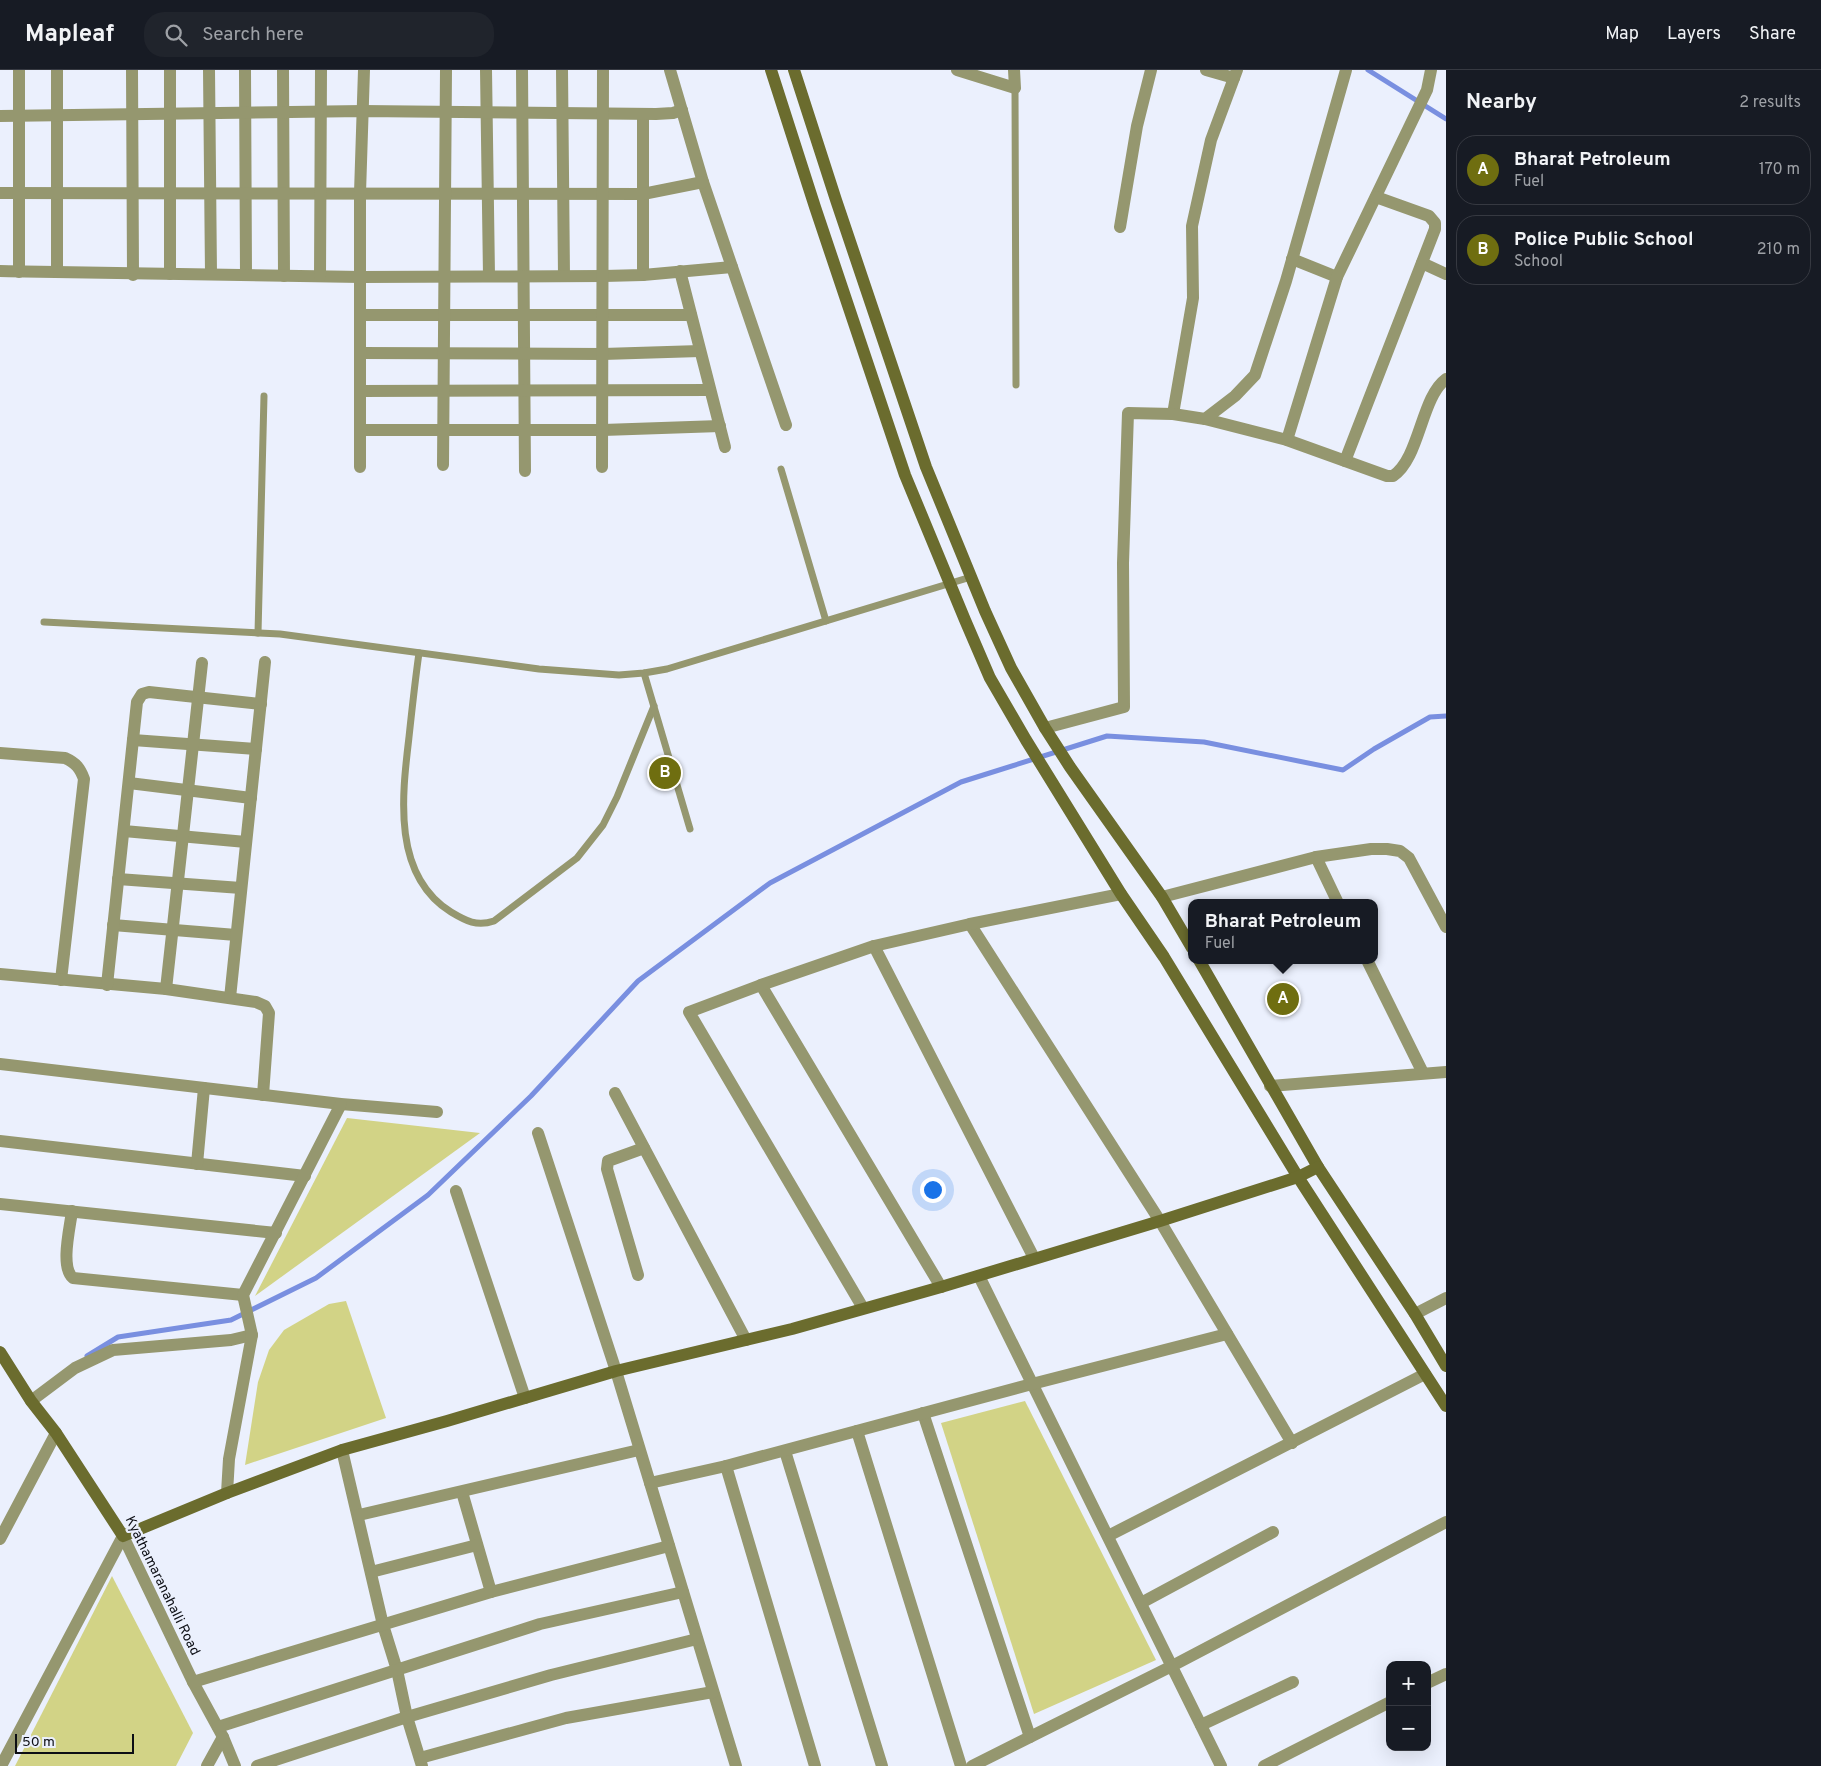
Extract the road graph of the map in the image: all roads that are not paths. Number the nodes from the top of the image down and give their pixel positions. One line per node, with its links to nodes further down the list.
1 (19, 70): 42 (street)
2 (57, 70): 40 (street)
3 (132, 70): 38 (street)
4 (170, 70): 34 (street)
5 (209, 70): 35 (street)
6 (245, 70): 29 (street)
7 (283, 70): 30 (street)
8 (321, 70): 27 (street)
9 (364, 70): 28 (street)
10 (446, 70): 31 (street)
11 (486, 70): 32 (street)
12 (522, 70): 33 (street)
13 (562, 70): 36 (street)
14 (603, 70): 37 (street)
15 (670, 70): 26 (street)
16 (771, 70): 119 (main road)
17 (794, 70): 118 (main road)
18 (957, 70): 25 (street)
19 (1014, 70): 25 (street)
20 (1151, 70): 61 (street)
21 (1206, 70): 24 (street)
22 (1431, 70): 60 (street)
23 (1345, 72): 62 (street)
24 (1235, 74): 102 (street)
25 (1015, 88): 95 (lane)
26 (682, 110): 39 (street); 43 (street)
27 (321, 111): 28 (street); 30 (street); 52 (street)
28 (363, 111): 31 (street); 53 (street)
29 (245, 112): 30 (street); 35 (street); 50 (street)
30 (283, 112): 51 (street)
31 (446, 112): 32 (street); 54 (street)
32 (486, 112): 33 (street); 55 (street)
33 (522, 112): 36 (street); 56 (street)
34 (170, 113): 35 (street); 38 (street); 48 (street)
35 (210, 113): 49 (street)
36 (562, 113): 37 (street); 57 (street)
37 (603, 113): 39 (street); 58 (street)
38 (132, 114): 40 (street); 47 (street)
39 (643, 114): 59 (street)
40 (57, 115): 42 (street); 46 (street)
41 (0, 116): 42 (street)
42 (19, 116): 45 (street)
43 (704, 182): 59 (street); 64 (street)
44 (0, 193): 45 (street)
45 (19, 193): 46 (street); 66 (street)
46 (57, 193): 47 (street); 67 (street)
47 (132, 193): 48 (street); 72 (street)
48 (170, 193): 49 (street); 69 (street)
49 (210, 193): 50 (street); 70 (street)
50 (246, 193): 51 (street); 73 (street)
51 (283, 193): 52 (street); 75 (street)
52 (321, 193): 53 (street); 76 (street)
53 (360, 193): 54 (street); 82 (street)
54 (445, 194): 55 (street); 77 (street)
55 (487, 194): 56 (street); 78 (street)
56 (523, 194): 57 (street); 79 (street)
57 (563, 194): 58 (street); 80 (street)
58 (603, 194): 59 (street); 81 (street)
59 (643, 194): 74 (street)
60 (1376, 197): 63 (street); 83 (street)
61 (1120, 227)
62 (1292, 259): 83 (street); 103 (street)
63 (1422, 263): 71 (street); 112 (street)
64 (732, 267): 68 (street); 104 (street)
65 (0, 271): 66 (street)
66 (19, 272): 67 (street)
67 (57, 272): 72 (street)
68 (680, 272): 74 (street); 86 (street)
69 (170, 274): 70 (street); 72 (street)
70 (211, 274): 73 (street)
71 (1446, 274)
72 (133, 275)
73 (246, 275): 75 (street)
74 (644, 275): 81 (street)
75 (284, 276): 76 (street)
76 (320, 276): 82 (street)
77 (444, 276): 78 (street); 82 (street); 85 (street)
78 (489, 276): 79 (street)
79 (524, 276): 80 (street); 87 (street)
80 (564, 276): 81 (street)
81 (604, 276): 88 (street)
82 (361, 277): 84 (street)
83 (1338, 277): 110 (street)
84 (361, 315): 85 (street); 90 (street)
85 (444, 315): 87 (street); 91 (street)
86 (692, 315): 88 (street); 89 (street)
87 (524, 316): 88 (street); 92 (street)
88 (603, 316): 93 (street)
89 (700, 351): 93 (street); 96 (street)
90 (361, 353): 91 (street); 97 (street)
91 (444, 354): 92 (street); 98 (street)
92 (524, 354): 93 (street); 99 (street)
93 (603, 354): 100 (street)
94 (1446, 379): 112 (street)
95 (1016, 384)
96 (710, 390): 100 (street); 105 (street)
97 (361, 391): 98 (street); 106 (street)
98 (444, 392): 99 (street); 107 (street)
99 (524, 392): 100 (street); 108 (street)
100 (603, 392): 109 (street)
101 (264, 396): 122 (lane)
102 (1173, 414): 103 (street); 130 (street)
103 (1205, 418): 110 (street)
104 (786, 425)
105 (720, 426): 109 (street); 111 (street)
106 (361, 430): 107 (street); 115 (street)
107 (443, 430): 108 (street); 113 (street)
108 (525, 430): 109 (street); 117 (street)
109 (603, 430): 114 (street)
110 (1287, 440): 112 (street)
111 (725, 447)
112 (1345, 461)
113 (443, 465)
114 (602, 466)
115 (360, 467)
116 (781, 469): 120 (lane)
117 (524, 471)
118 (971, 577): 119 (lane); 130 (main road)
119 (950, 584): 120 (lane); 146 (main road)
120 (826, 621): 126 (lane)
121 (44, 622): 122 (lane)
122 (258, 633): 123 (lane)
123 (419, 653): 126 (lane); 129 (lane)
124 (265, 662): 128 (street)
125 (202, 663): 127 (street)
126 (644, 673): 129 (lane)
127 (198, 697): 128 (street); 131 (street); 132 (street)
128 (261, 704): 133 (street)
129 (654, 706): 138 (lane)
130 (1045, 728): 147 (main road)
131 (133, 740): 132 (street); 135 (street)
132 (194, 744): 133 (street); 136 (street)
133 (256, 749): 137 (street)
134 (0, 753): 159 (street)
135 (129, 783): 136 (street); 139 (street)
136 (188, 790): 137 (street); 140 (street)
137 (251, 798): 141 (street)
138 (690, 829)
139 (124, 831): 140 (street); 143 (street)
140 (183, 836): 141 (street); 144 (street)
141 (246, 842): 145 (street)
142 (1316, 857): 147 (street); 148 (street); 151 (street)
143 (118, 879): 144 (street); 150 (street)
144 (178, 884): 145 (street); 152 (street)
145 (241, 888): 153 (street)
146 (1121, 894): 149 (street); 179 (main road)
147 (1162, 897): 154 (main road)
148 (1336, 899)
149 (970, 924): 155 (street); 183 (street)
150 (113, 925): 152 (street); 160 (street)
151 (1446, 927)
152 (173, 930): 153 (street); 162 (street)
153 (236, 935): 163 (street)
154 (1188, 941)
155 (874, 946): 161 (street); 185 (street)
156 (1200, 964): 167 (main road)
157 (1369, 964): 166 (street)
158 (0, 974): 159 (street)
159 (61, 980): 160 (street)
160 (107, 985): 162 (street)
161 (761, 985): 188 (street); 191 (street)
162 (166, 989): 163 (street)
163 (230, 998): 170 (street)
164 (0, 1064): 168 (street)
165 (1446, 1072): 166 (street)
166 (1423, 1073): 167 (street)
167 (1270, 1086): 177 (main road)
168 (204, 1088): 170 (street); 176 (street)
169 (615, 1093): 175 (street)
170 (263, 1095): 171 (street)
171 (341, 1104): 172 (street); 178 (street)
172 (437, 1112)
173 (538, 1133): 198 (street)
174 (0, 1141): 176 (street)
175 (644, 1148): 186 (street); 195 (street)
176 (197, 1164): 178 (street)
177 (1318, 1167): 179 (main road); 192 (main road)
178 (305, 1176): 184 (street)
179 (1298, 1177): 183 (main road); 199 (main road)
180 (456, 1191): 201 (street)
181 (0, 1204): 182 (street)
182 (72, 1212): 184 (street); 190 (street)
183 (1160, 1221): 185 (main road); 193 (street)
184 (276, 1233): 190 (street)
185 (1034, 1258): 187 (main road)
186 (638, 1275)
187 (979, 1276): 188 (main road); 200 (street)
188 (942, 1287): 191 (main road)
189 (1446, 1298): 192 (street)
190 (246, 1306): 194 (street)
191 (863, 1308): 195 (main road)
192 (1415, 1314): 197 (main road)
193 (1227, 1334): 200 (street); 207 (street)
194 (252, 1335): 202 (street); 214 (street)
195 (746, 1340): 198 (main road)
196 (0, 1352): 202 (main road, Kyathamaranahalli Road)
197 (1446, 1366)
198 (616, 1371): 201 (main road); 209 (street)
199 (1425, 1374): 203 (main road); 207 (street)
200 (1032, 1384): 204 (street); 219 (street)
201 (525, 1398): 208 (main road)
202 (31, 1401): 206 (main road, Kyathamaranahalli Road)
203 (1446, 1406)
204 (923, 1413): 205 (street); 240 (street)
205 (857, 1431): 210 (street); 249 (street)
206 (56, 1433): 218 (main road, Kyathamaranahalli Road); 220 (street)
207 (1292, 1443): 219 (street)
208 (342, 1450): 214 (main road); 215 (street)
209 (639, 1450): 212 (street); 213 (street)
210 (785, 1451): 211 (street); 248 (street)
211 (726, 1466): 212 (street); 247 (street)
212 (650, 1483): 222 (street)
213 (462, 1492): 215 (street); 221 (street)
214 (227, 1493): 218 (main road)
215 (359, 1515): 223 (street)
216 (1446, 1522): 229 (street)
217 (1273, 1532): 226 (street)
218 (123, 1536): 233 (street, Kyathamaranahalli Road); 242 (street)
219 (1108, 1536): 226 (street)
220 (0, 1539)
221 (477, 1545): 223 (street); 224 (street)
222 (669, 1546): 224 (street); 225 (street)
223 (371, 1572): 227 (street)
224 (491, 1592): 227 (street)
225 (683, 1592): 228 (street); 230 (street)
226 (1141, 1603): 229 (street)
227 (383, 1625): 230 (street); 233 (street)
228 (697, 1639): 235 (street); 237 (street)
229 (1172, 1666): 238 (street); 240 (street)
230 (397, 1670): 237 (street); 239 (street)
231 (1446, 1674): 232 (street)
232 (1431, 1681)
233 (193, 1682): 239 (street, Kyathamaranahalli Road)
234 (1293, 1682): 238 (street)
235 (713, 1692): 241 (street); 246 (street)
236 (1386, 1704): 252 (street)
237 (407, 1717): 241 (street); 245 (street)
238 (1201, 1725): 251 (street)
239 (220, 1732): 243 (street); 244 (street, Kyathamaranahalli Road)
240 (1030, 1737): 250 (street)
241 (420, 1764)
242 (1, 1766)
243 (207, 1766)
244 (235, 1766)
245 (257, 1766)
246 (736, 1766)
247 (815, 1766)
248 (882, 1766)
249 (961, 1766)
250 (972, 1766)
251 (1219, 1766)
252 (1264, 1766)

